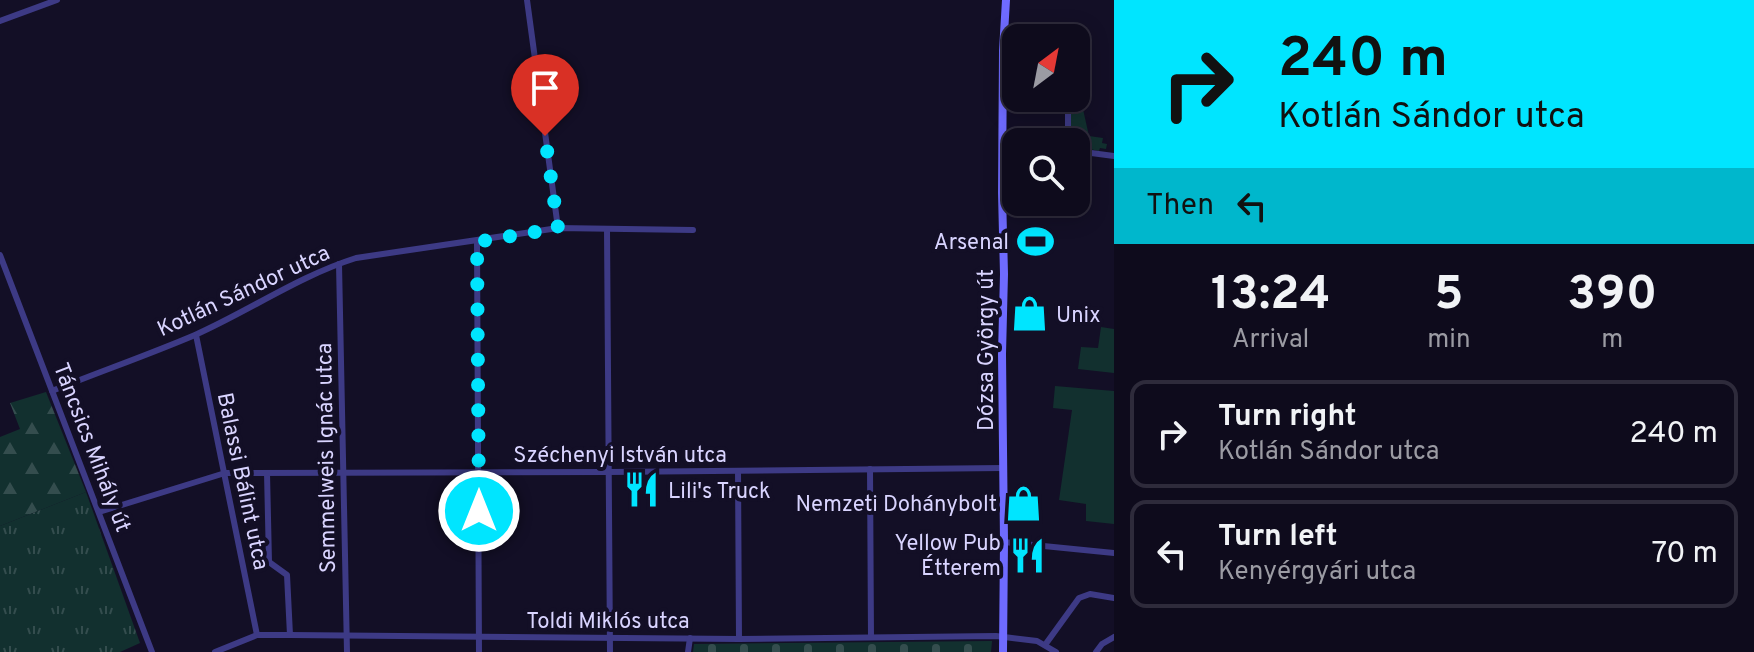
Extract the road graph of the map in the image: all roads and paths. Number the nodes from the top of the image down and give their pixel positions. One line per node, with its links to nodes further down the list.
1 (57, 0): 4 (street)
2 (527, 0): 9 (street)
3 (1006, 0): 5 (main road, Dózsa György út)
4 (0, 21)
5 (1005, 24)
6 (1090, 152): 7 (street)
7 (1114, 156)
8 (1003, 216): 17 (main road, Dózsa György út)
9 (558, 228): 10 (street, Kotlán Sándor utca); 12 (street, Kotlán Sándor utca)
10 (607, 229): 11 (street, Kotlán Sándor utca); 21 (street)
11 (693, 230)
12 (477, 242): 14 (street, Kotlán Sándor utca); 20 (street)
13 (0, 255): 16 (street, Táncsics Mihály út)
14 (339, 264): 15 (street, Kotlán Sándor utca); 24 (street, Semmelweis Ignác utca)
15 (196, 335): 16 (street, Kotlán Sándor utca); 22 (street, Balassi Bálint utca)
16 (52, 391): 25 (street, Táncsics Mihály út)
17 (1003, 468): 18 (street, Széchenyi István utca); 26 (main road, Dózsa György út)
18 (870, 469): 19 (street, Széchenyi István utca); 34 (street)
19 (738, 471): 21 (street, Széchenyi István utca); 38 (street)
20 (479, 472): 21 (street, Széchenyi István utca); 24 (street, Széchenyi István utca); 36 (street)
21 (609, 472): 33 (street)
22 (225, 473): 23 (street, Széchenyi István utca); 25 (street, Széchenyi István utca); 29 (street, Balassi Bálint utca)
23 (267, 473): 24 (street, Széchenyi István utca); 30 (street)
24 (343, 473): 31 (street, Semmelweis Ignác utca)
25 (99, 512): 40 (street, Táncsics Mihály út)
26 (1004, 542): 27 (street); 32 (main road, Dózsa György út)
27 (1114, 553)
28 (1114, 598): 39 (street)
29 (257, 635): 30 (street, Toldi Miklós utca); 41 (street, Toldi Miklós utca)
30 (290, 635): 31 (street, Toldi Miklós utca)
31 (347, 636): 36 (street, Toldi Miklós utca); 42 (street, Semmelweis Ignác utca)
32 (1004, 636): 34 (street, Toldi Miklós utca); 39 (street, Toldi Miklós utca); 46 (main road, Dózsa György út)
33 (610, 637): 36 (street, Toldi Miklós utca); 37 (street, Toldi Miklós utca); 44 (street)
34 (871, 637): 38 (street, Toldi Miklós utca)
35 (1114, 637): 48 (street)
36 (479, 638): 43 (street)
37 (690, 638): 38 (street, Toldi Miklós utca); 45 (street)
38 (739, 639)
39 (1045, 645): 47 (street, Toldi Miklós utca)
40 (152, 652)
41 (215, 652)
42 (347, 652)
43 (479, 652)
44 (610, 652)
45 (688, 652)
46 (1003, 652)
47 (1056, 652)
48 (1096, 652)

